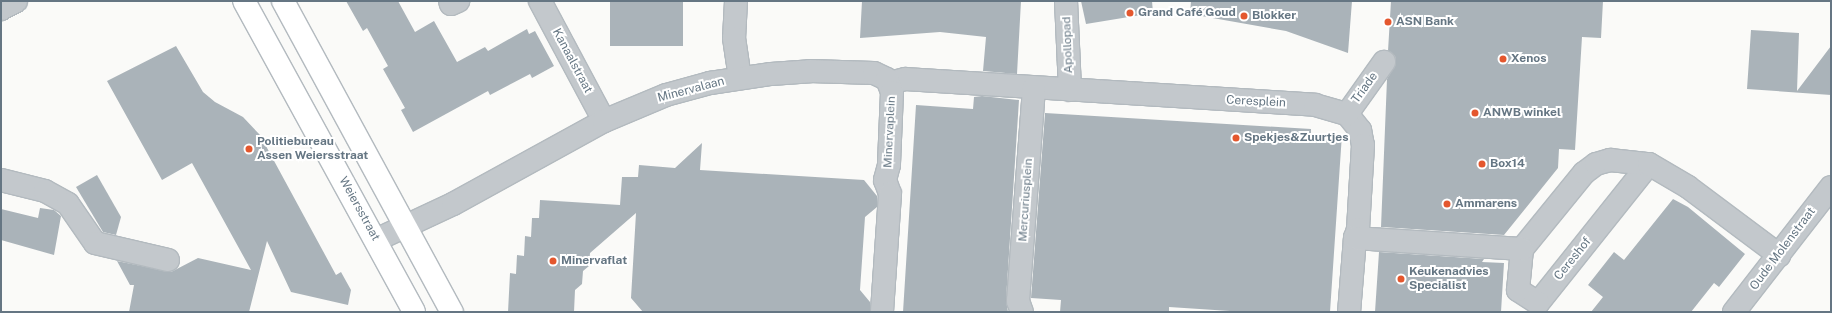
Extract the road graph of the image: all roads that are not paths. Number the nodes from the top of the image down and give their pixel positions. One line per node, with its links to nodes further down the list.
1 (16, 1): 9 (street)
2 (244, 1): 22 (main road, Weiersstraat)
3 (283, 1): 20 (main road)
4 (450, 1): 5 (street)
5 (458, 1)
6 (540, 1): 16 (street, Kanaalstraat)
7 (736, 1): 11 (street)
8 (1066, 1): 14 (street, Apollopad)
9 (1, 9)
10 (1384, 62): 15 (street, Triade)
11 (740, 78): 12 (street, Minervalaan); 16 (street, Minervalaan)
12 (890, 83): 13 (street); 28 (street, Minervaplein)
13 (1034, 88): 14 (street, Ceresplein); 29 (street, Mercuriusplein)
14 (1070, 90): 15 (street, Ceresplein)
15 (1346, 114): 21 (street)
16 (604, 121): 20 (street, Minervalaan)
17 (1649, 164): 23 (street); 23 (street, Cereshof); 24 (street)
18 (1, 180): 25 (street)
19 (1831, 187): 24 (street, Oude Molenstraat)
20 (406, 225): 22 (street, Minervalaan); 27 (main road)
21 (1355, 238): 23 (street); 30 (street)
22 (376, 240): 26 (main road, Weiersstraat)
23 (1522, 249)
24 (1780, 255): 31 (street, Oude Molenstraat)
25 (168, 260)
26 (414, 312)
27 (452, 312)
28 (882, 312)
29 (1022, 312)
30 (1349, 312)
31 (1734, 312)

